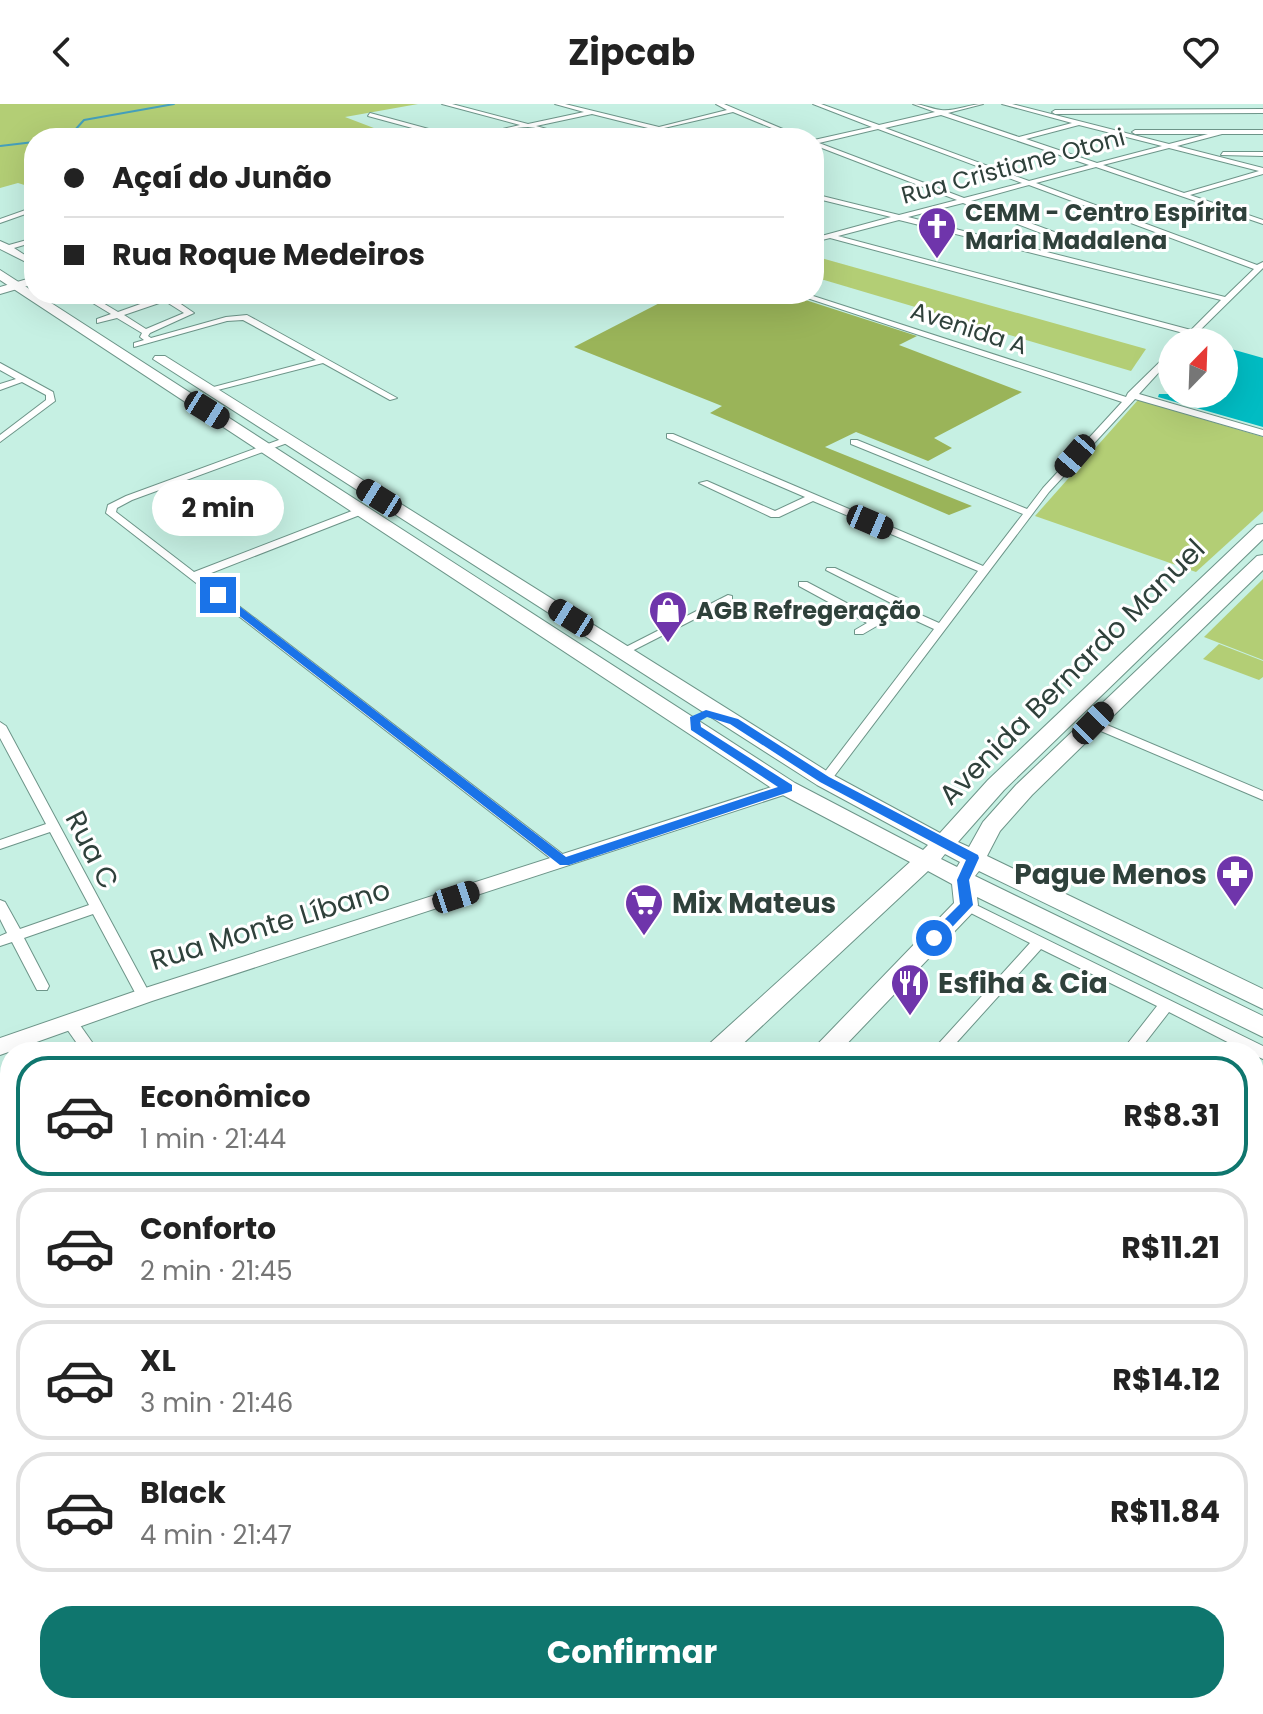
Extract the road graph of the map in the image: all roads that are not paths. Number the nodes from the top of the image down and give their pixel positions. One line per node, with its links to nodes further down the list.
1 (445, 104): 18 (street)
2 (558, 104): 13 (street)
3 (719, 104): 10 (street)
4 (816, 104): 24 (street)
5 (916, 104): 14 (street)
6 (980, 104): 14 (street)
7 (1005, 104): 15 (street)
8 (1105, 104): 11 (street)
9 (612, 107): 13 (street)
10 (733, 110): 22 (street); 23 (street)
11 (1111, 111): 12 (street); 15 (street)
12 (1263, 111)
13 (597, 113): 18 (street); 22 (street)
14 (942, 113): 24 (street); 28 (street)
15 (1037, 113): 17 (street)
16 (370, 115): 19 (street)
17 (1078, 123): 27 (street); 28 (street)
18 (527, 126): 20 (street); 21 (street)
19 (419, 128)
20 (517, 128)
21 (535, 128)
22 (658, 128)
23 (777, 128)
24 (879, 128): 29 (street); 36 (street)
25 (1222, 132): 26 (street); 27 (street); 30 (street, Rua Cristiane Otoni)
26 (1263, 132)
27 (1116, 133): 30 (street)
28 (1018, 139): 34 (street)
29 (824, 141)
30 (1168, 146): 32 (street); 34 (street, Rua Cristiane Otoni)
31 (824, 147): 39 (street)
32 (1201, 154): 33 (street); 35 (street)
33 (1263, 154)
34 (1098, 166): 36 (street, Rua Cristiane Otoni); 37 (street)
35 (1263, 171): 37 (street)
36 (1028, 182): 39 (street, Rua Cristiane Otoni); 53 (street)
37 (1183, 195): 45 (street)
38 (824, 198): 43 (street)
39 (963, 201): 43 (street, Rua Cristiane Otoni); 49 (street)
40 (24, 212): 41 (street)
41 (19, 214): 42 (street); 44 (street)
42 (24, 217)
43 (900, 217): 47 (street, Rua Cristiane Otoni); 55 (street)
44 (0, 221)
45 (1263, 222)
46 (824, 235): 47 (street)
47 (828, 236): 48 (street, Rua Cristiane Otoni); 63 (street)
48 (824, 237)
49 (1070, 241)
50 (0, 243): 52 (street)
51 (24, 244): 52 (street)
52 (3, 251): 54 (main road)
53 (1260, 266): 55 (street)
54 (18, 279)
55 (1225, 299): 64 (street)
56 (824, 302): 72 (street, Avenida A)
57 (63, 304): 62 (main road)
58 (78, 304): 62 (main road)
59 (78, 304): 62 (street)
60 (141, 304): 62 (street)
61 (176, 304): 65 (street)
62 (94, 321): 65 (main road); 79 (main road)
63 (1174, 328)
64 (1198, 328)
65 (144, 339): 66 (street); 71 (main road)
66 (320, 357): 71 (street); 73 (street)
67 (0, 366): 69 (street)
68 (1158, 367): 72 (street)
69 (23, 379): 70 (street); 76 (street)
70 (0, 387)
71 (205, 389): 77 (main road)
72 (1129, 397): 74 (street, Avenida A); 83 (street)
73 (393, 398)
74 (1263, 433)
75 (670, 436): 81 (street)
76 (0, 439)
77 (287, 440): 79 (street); 85 (main road)
78 (854, 442): 83 (street)
79 (265, 448): 82 (main road); 90 (street)
80 (704, 483): 81 (street)
81 (813, 497): 89 (street)
82 (361, 511): 87 (main road); 90 (street)
83 (1029, 513): 89 (street)
84 (1263, 529): 109 (main road, Avenida Bernardo Manuel)
85 (471, 555): 87 (main road); 97 (main road)
86 (1263, 560): 101 (main road, Avenida Bernardo Manuel)
87 (446, 566): 99 (main road)
88 (831, 570): 93 (street)
89 (984, 570): 95 (street)
90 (193, 576): 110 (street)
91 (803, 584): 94 (street)
92 (728, 598): 97 (street)
93 (898, 609): 94 (street); 95 (street)
94 (874, 622): 96 (street)
95 (942, 628): 104 (street)
96 (859, 632)
97 (624, 651): 98 (main road)
98 (684, 689): 99 (main road); 100 (main road)
99 (642, 693): 103 (main road)
100 (734, 721): 103 (main road); 104 (main road)
101 (1093, 723): 106 (street); 111 (main road, Avenida Bernardo Manuel)
102 (0, 726): 107 (street, Rua C)
103 (695, 728): 105 (main road)
104 (825, 780): 109 (main road)
105 (787, 788): 109 (main road); 110 (street, Rua Monte Líbano)
106 (1263, 796)
107 (52, 826): 108 (street); 113 (street, Rua C)
108 (0, 845)
109 (934, 852): 111 (main road); 125 (main road, Avenida Bernardo Manuel)
110 (564, 862): 118 (street, Rua Monte Líbano)
111 (968, 881): 116 (street); 119 (main road); 122 (main road); 126 (main road, Avenida Bernardo Manuel)
112 (0, 905): 114 (street)
113 (95, 908): 114 (street); 118 (street, Rua C)
114 (16, 934): 115 (street); 117 (street)
115 (0, 941)
116 (1040, 941): 120 (street); 127 (street)
117 (42, 986)
118 (144, 996): 121 (street, Rua Monte Líbano)
119 (1263, 1000)
120 (1166, 1005): 128 (street); 129 (street)
121 (70, 1022): 123 (street, Rua Monte Líbano); 124 (street)
122 (1263, 1027)
123 (14, 1042)
124 (84, 1042)
125 (728, 1042)
126 (831, 1042)
127 (948, 1042)
128 (1137, 1042)
129 (1241, 1042)

